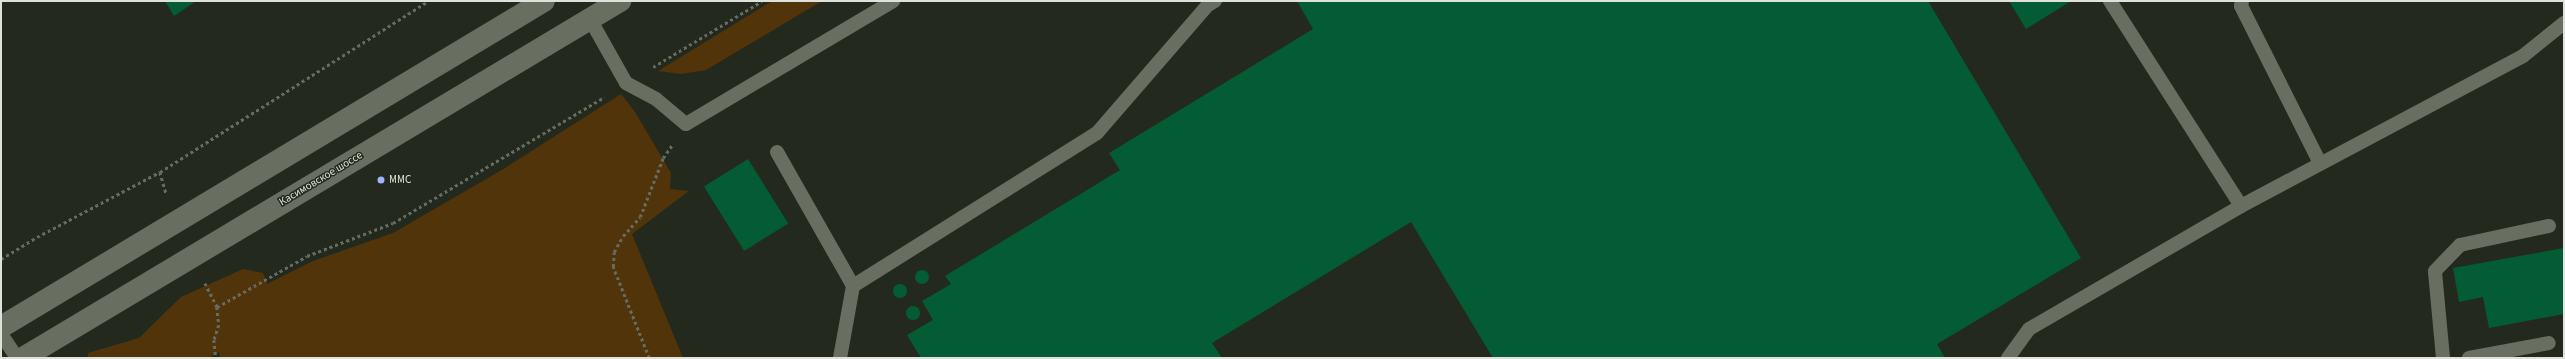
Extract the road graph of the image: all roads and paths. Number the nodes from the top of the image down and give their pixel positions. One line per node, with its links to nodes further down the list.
1 (428, 1): 17 (path)
2 (544, 1): 19 (main road)
3 (620, 1): 9 (main road, Касимовское шоссе)
4 (762, 1): 11 (path)
5 (893, 1): 12 (lane)
6 (2110, 1): 15 (lane)
7 (2242, 1): 14 (lane)
8 (1209, 2): 18 (lane)
9 (590, 19): 11 (lane); 23 (main road, Касимовское шоссе)
10 (2564, 24): 14 (lane)
11 (626, 83): 12 (lane); 24 (path)
12 (686, 124): 25 (path)
13 (777, 152): 18 (lane)
14 (2320, 163): 15 (lane)
15 (2241, 206): 27 (lane)
16 (2549, 226): 28 (lane)
17 (1, 259)
18 (853, 286): 26 (lane)
19 (1, 327)
20 (1, 334): 22 (lane)
21 (2549, 343): 29 (lane)
22 (17, 358)
23 (23, 358)
24 (216, 358)
25 (649, 358)
26 (840, 358)
27 (2008, 358)
28 (2443, 358)
29 (2469, 358)

